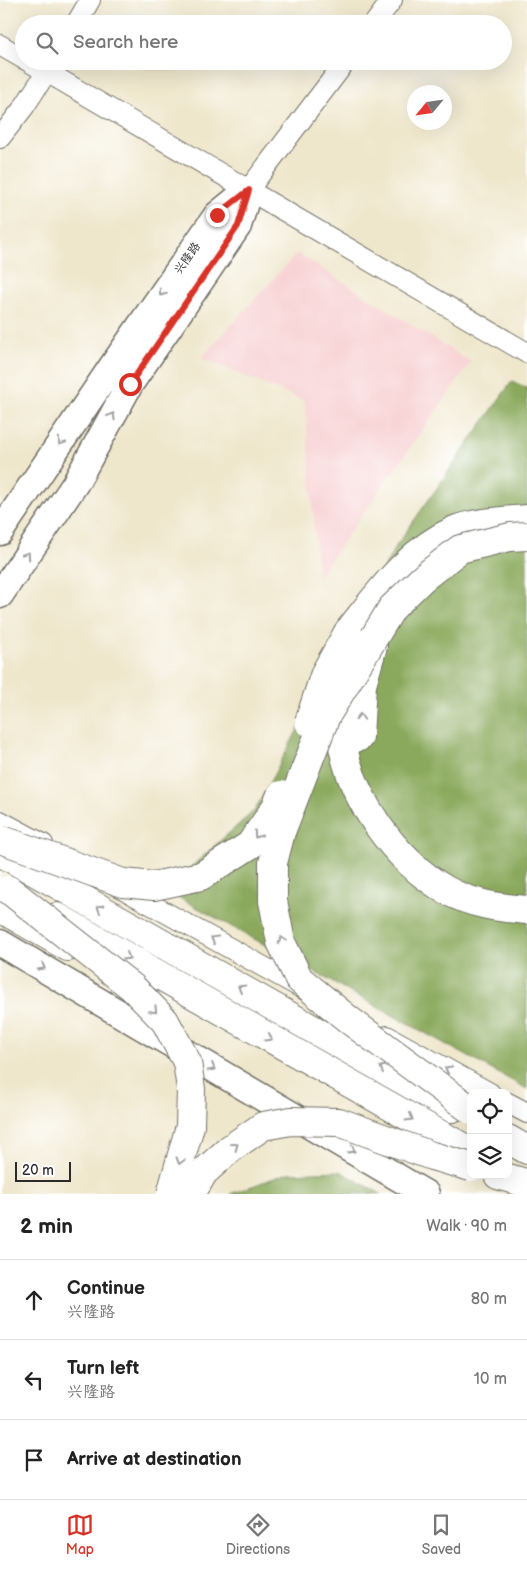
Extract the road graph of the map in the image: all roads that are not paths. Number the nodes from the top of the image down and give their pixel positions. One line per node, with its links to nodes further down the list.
1 (90, 0): 3 (street)
2 (392, 0): 4 (street)
3 (81, 15)
4 (381, 15)
5 (0, 45): 6 (street)
6 (15, 54)
7 (48, 70): 10 (street)
8 (55, 70): 11 (street)
9 (339, 70): 11 (street)
10 (0, 138)
11 (249, 190): 12 (street); 15 (main road, 兴隆路, one-way to 15); 18 (main road, 兴隆路, one-way to 11)
12 (527, 353)
13 (527, 519): 23 (highway, one-way to 23, bridge)
14 (527, 527): 26 (highway, bridge)
15 (0, 532)
16 (527, 536): 30 (highway, one-way to 16, bridge)
17 (527, 546): 25 (highway, one-way to 17, bridge)
18 (0, 595)
19 (0, 821): 28 (street, one-way to 19)
20 (0, 831): 23 (highway, bridge)
21 (0, 839): 23 (highway, bridge)
22 (0, 852): 32 (highway, one-way to 22)
23 (40, 854)
24 (3, 894): 33 (highway, one-way to 33, bridge); 35 (highway, one-way to 35, bridge)
25 (527, 900)
26 (527, 910)
27 (0, 943): 37 (main road, one-way to 37)
28 (483, 1089)
29 (512, 1105): 31 (street)
30 (467, 1107)
31 (527, 1113)
32 (467, 1116)
33 (467, 1150)
34 (467, 1166): 36 (highway, one-way to 34, bridge)
35 (171, 1194)
36 (191, 1194)
37 (426, 1194)

